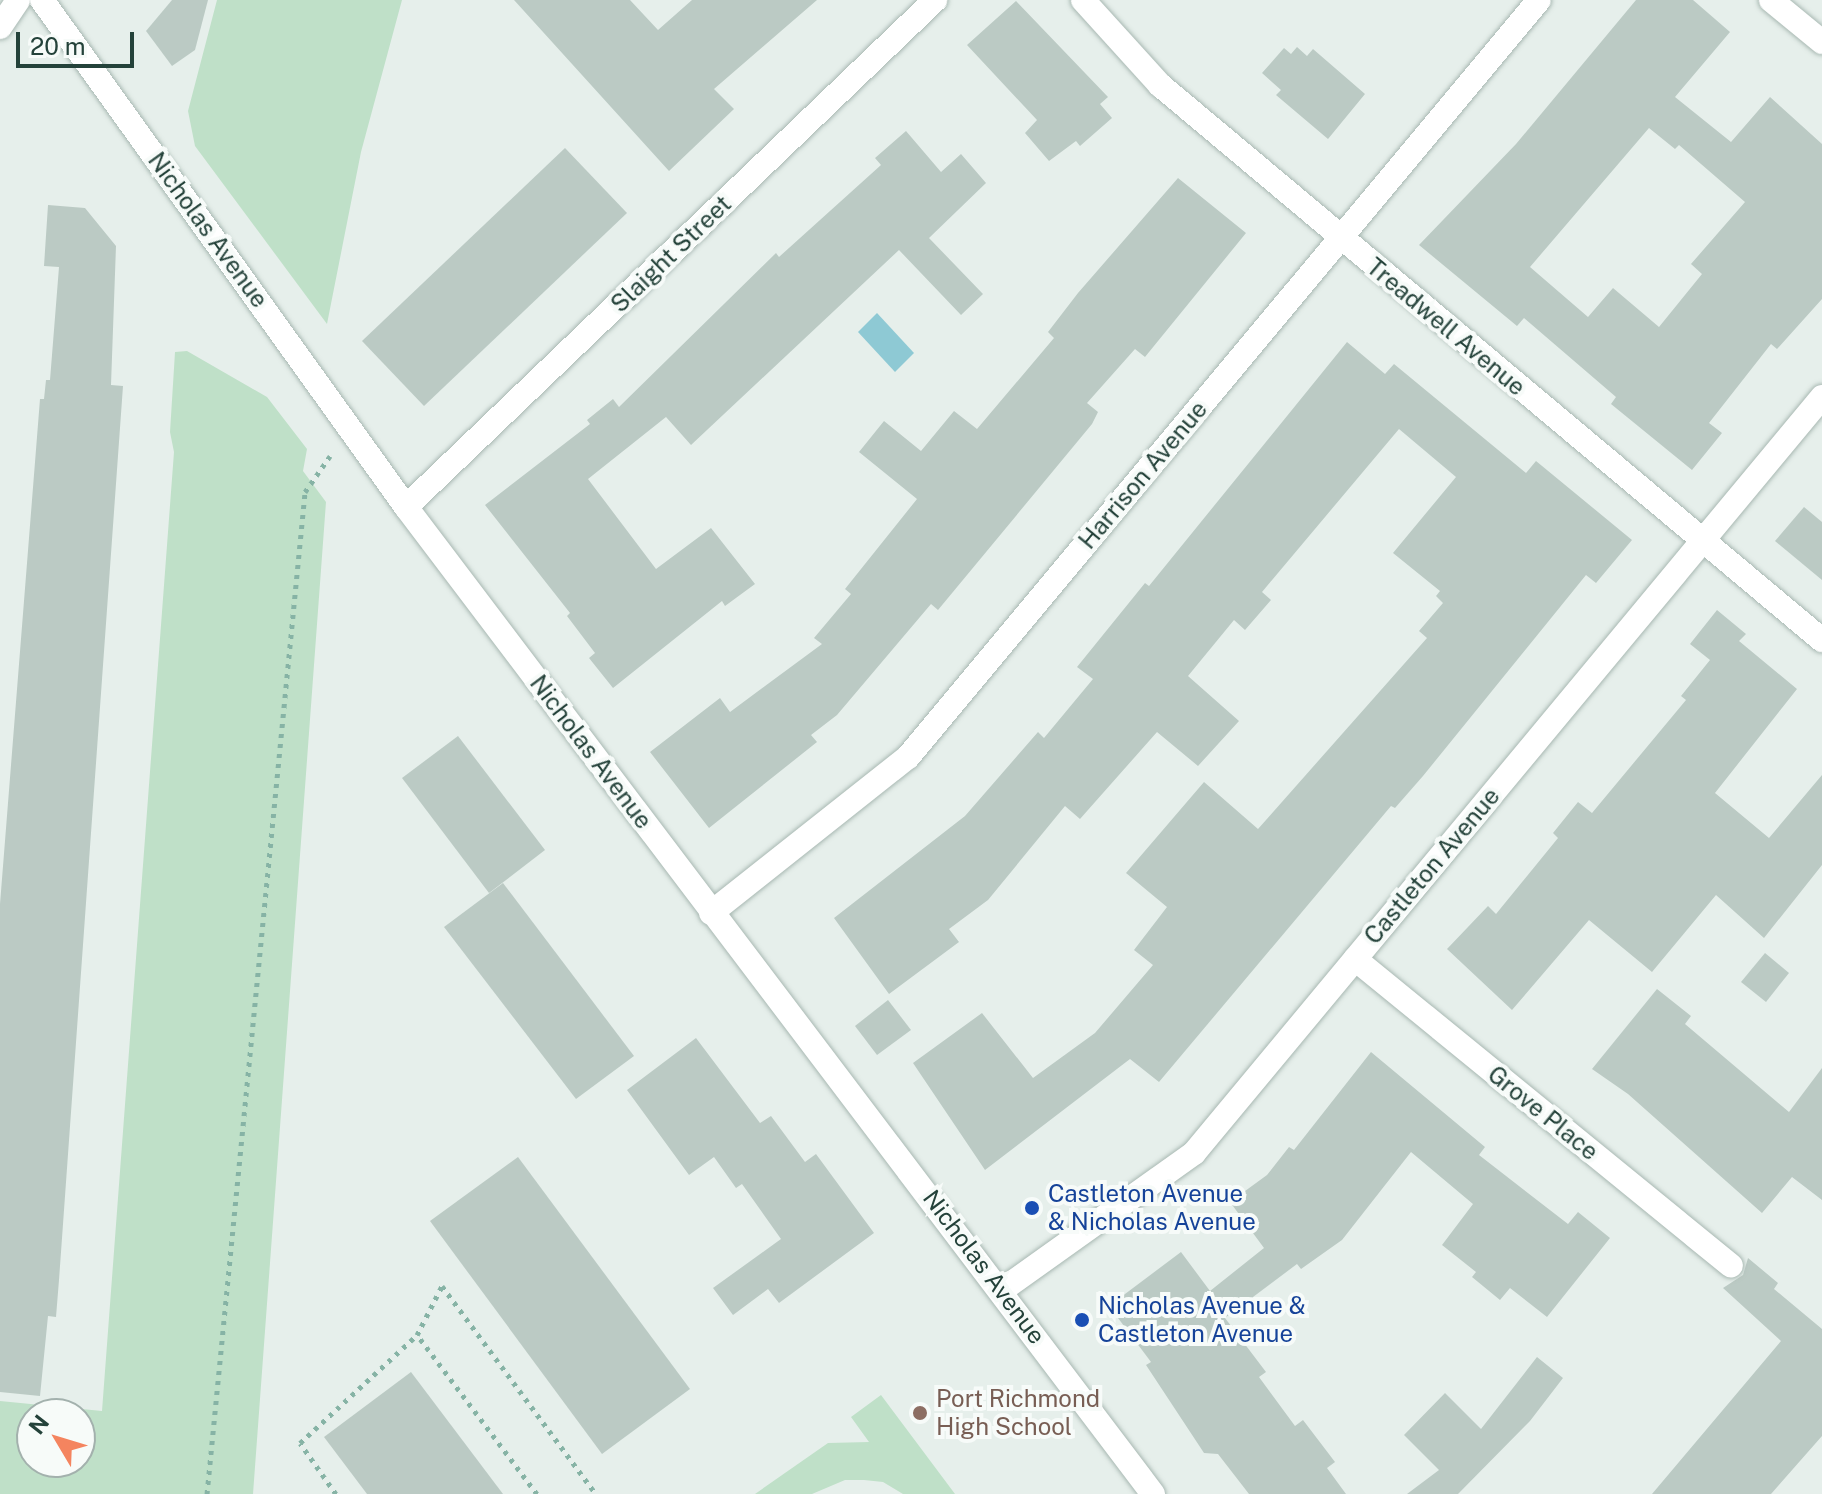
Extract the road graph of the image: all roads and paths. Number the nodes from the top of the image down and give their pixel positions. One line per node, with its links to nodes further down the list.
1 (18, 0): 7 (street)
2 (42, 0): 11 (street, Nicholas Avenue)
3 (935, 0): 12 (street, Slaight Street)
4 (1083, 0): 9 (street, Treadwell Avenue)
5 (1539, 0): 9 (street, Harrison Avenue)
6 (1771, 0): 8 (street)
7 (0, 27)
8 (1822, 42)
9 (1340, 239): 13 (street, Treadwell Avenue); 15 (street, Harrison Avenue)
10 (1822, 397): 13 (street, Castleton Avenue)
11 (353, 433): 12 (street, Nicholas Avenue); 21 (path)
12 (406, 507): 15 (street, Nicholas Avenue)
13 (1702, 541): 14 (street, Treadwell Avenue); 16 (street, Castleton Avenue)
14 (1822, 640)
15 (711, 913): 18 (street, Nicholas Avenue)
16 (1355, 959): 17 (street, Grove Place); 18 (street, Castleton Avenue)
17 (1731, 1266)
18 (1002, 1290): 25 (street, Nicholas Avenue)
19 (417, 1335): 20 (path); 23 (path); 24 (path)
20 (334, 1492): 22 (path)
21 (207, 1494)
22 (325, 1494)
23 (537, 1494)
24 (596, 1494)
25 (1153, 1494)

